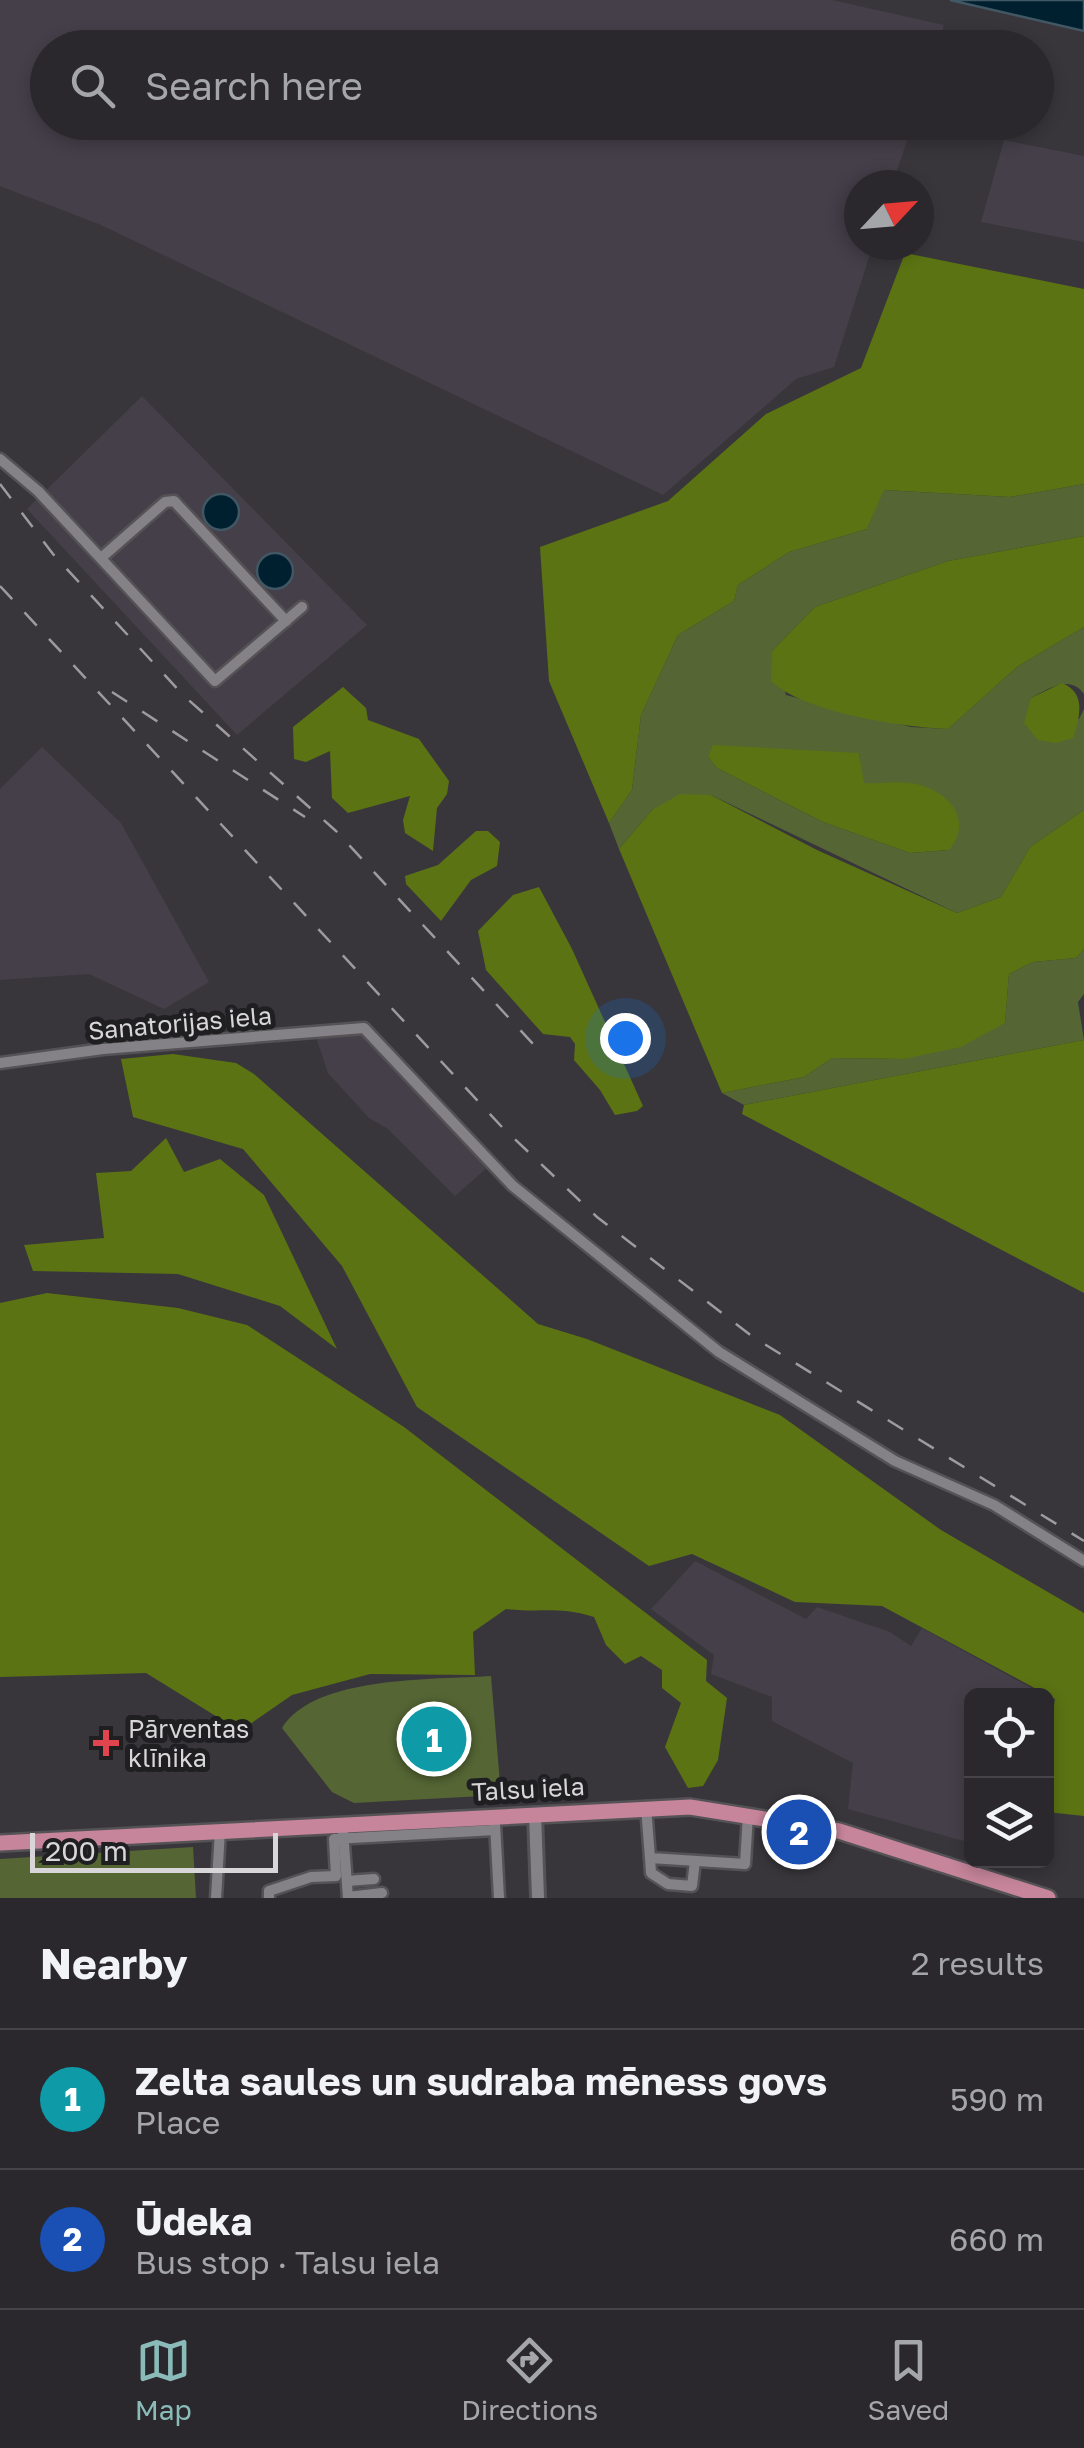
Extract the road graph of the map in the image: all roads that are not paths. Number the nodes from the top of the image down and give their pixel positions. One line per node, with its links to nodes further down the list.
1 (0, 459): 2 (street)
2 (101, 558): 4 (street); 4 (street)
3 (302, 608): 4 (street)
4 (286, 620)
5 (0, 1063): 6 (street, Sanatorijas iela)
6 (1084, 1561)
7 (646, 1807): 8 (main road, Talsu iela); 9 (main road, Talsu iela); 14 (street)
8 (534, 1814): 10 (main road, Talsu iela); 24 (street)
9 (748, 1814): 15 (street); 20 (main road, Talsu iela)
10 (495, 1823): 12 (main road, Talsu iela); 23 (street)
11 (220, 1831): 12 (main road, Talsu iela); 13 (main road, Talsu iela); 21 (street)
12 (343, 1831): 16 (street)
13 (0, 1843)
14 (650, 1858): 15 (street); 15 (street)
15 (695, 1861)
16 (343, 1878): 17 (street); 19 (street); 22 (street)
17 (374, 1879)
18 (382, 1894): 19 (street)
19 (348, 1897)
20 (1043, 1897)
21 (216, 1898)
22 (269, 1898)
23 (499, 1898)
24 (538, 1898)

